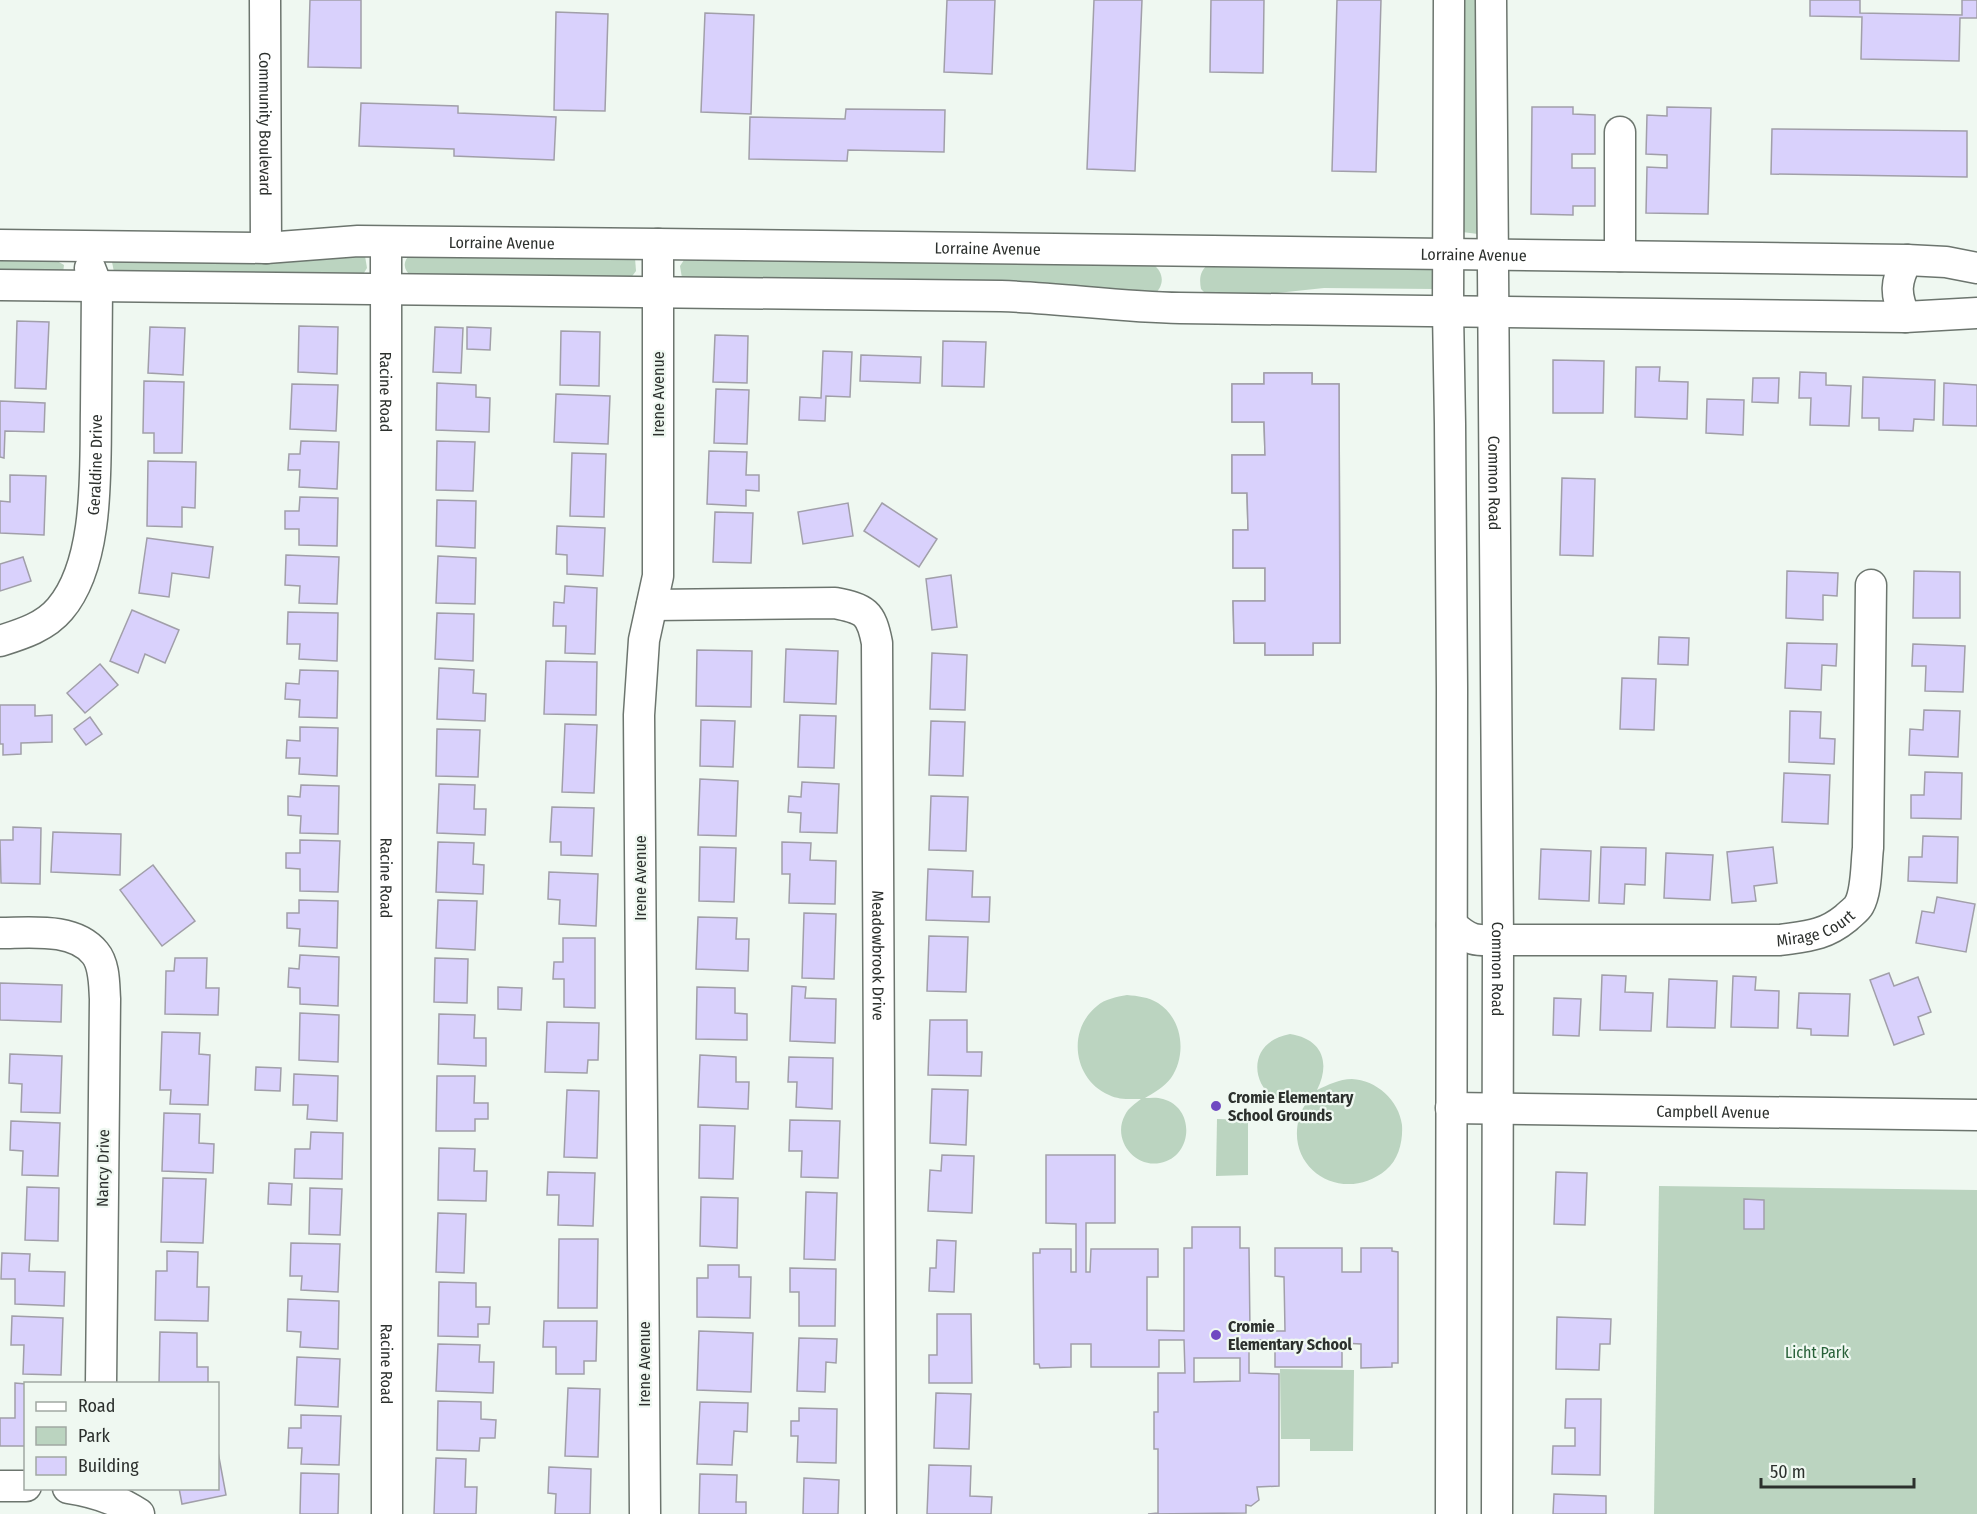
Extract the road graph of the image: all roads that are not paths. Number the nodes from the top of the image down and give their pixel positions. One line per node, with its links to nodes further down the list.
1 (265, 0): 9 (street, Community Boulevard)
2 (1449, 0): 10 (street)
3 (1491, 0): 11 (street, Common Road)
4 (1620, 132): 12 (street)
5 (386, 242): 6 (street, Lorraine Avenue); 9 (street, Lorraine Avenue); 17 (street, Racine Road)
6 (658, 244): 10 (street, Lorraine Avenue); 18 (street, Irene Avenue)
7 (0, 245): 8 (street, Lorraine Avenue)
8 (81, 246): 9 (street, Lorraine Avenue); 16 (street, Geraldine Drive)
9 (266, 248)
10 (1448, 254): 11 (street, Lorraine Avenue); 19 (street)
11 (1494, 255): 12 (street, Lorraine Avenue); 20 (street, Common Road)
12 (1620, 256): 13 (street, Lorraine Avenue)
13 (1907, 260): 14 (street, Lorraine Avenue); 22 (street)
14 (1977, 267)
15 (0, 285): 16 (street)
16 (97, 286): 17 (street); 27 (street, Geraldine Drive)
17 (386, 290): 18 (street); 39 (street, Racine Road)
18 (658, 293): 19 (street); 26 (street, Irene Avenue)
19 (1448, 312): 20 (street); 23 (street)
20 (1494, 312): 22 (street); 24 (street, Common Road)
21 (1977, 313): 22 (street)
22 (1905, 317)
23 (1450, 424): 24 (street, Common Road); 28 (street)
24 (1493, 424): 30 (street, Common Road)
25 (1871, 585): 30 (street, Mirage Court)
26 (652, 605): 40 (street, Irene Avenue); 41 (street, Meadowbrook Drive)
27 (0, 640)
28 (1452, 925): 30 (street, Mirage Court); 31 (street)
29 (0, 933): 34 (street, Nancy Drive)
30 (1498, 940): 32 (street, Common Road)
31 (1451, 1108): 32 (street, Campbell Avenue); 42 (street)
32 (1497, 1108): 33 (street, Campbell Avenue); 43 (street, Common Road)
33 (1977, 1115)
34 (101, 1382)
35 (0, 1486): 36 (street)
36 (24, 1486)
37 (99, 1491): 38 (street)
38 (139, 1514)
39 (387, 1514)
40 (645, 1514)
41 (881, 1514)
42 (1450, 1514)
43 (1497, 1514)

